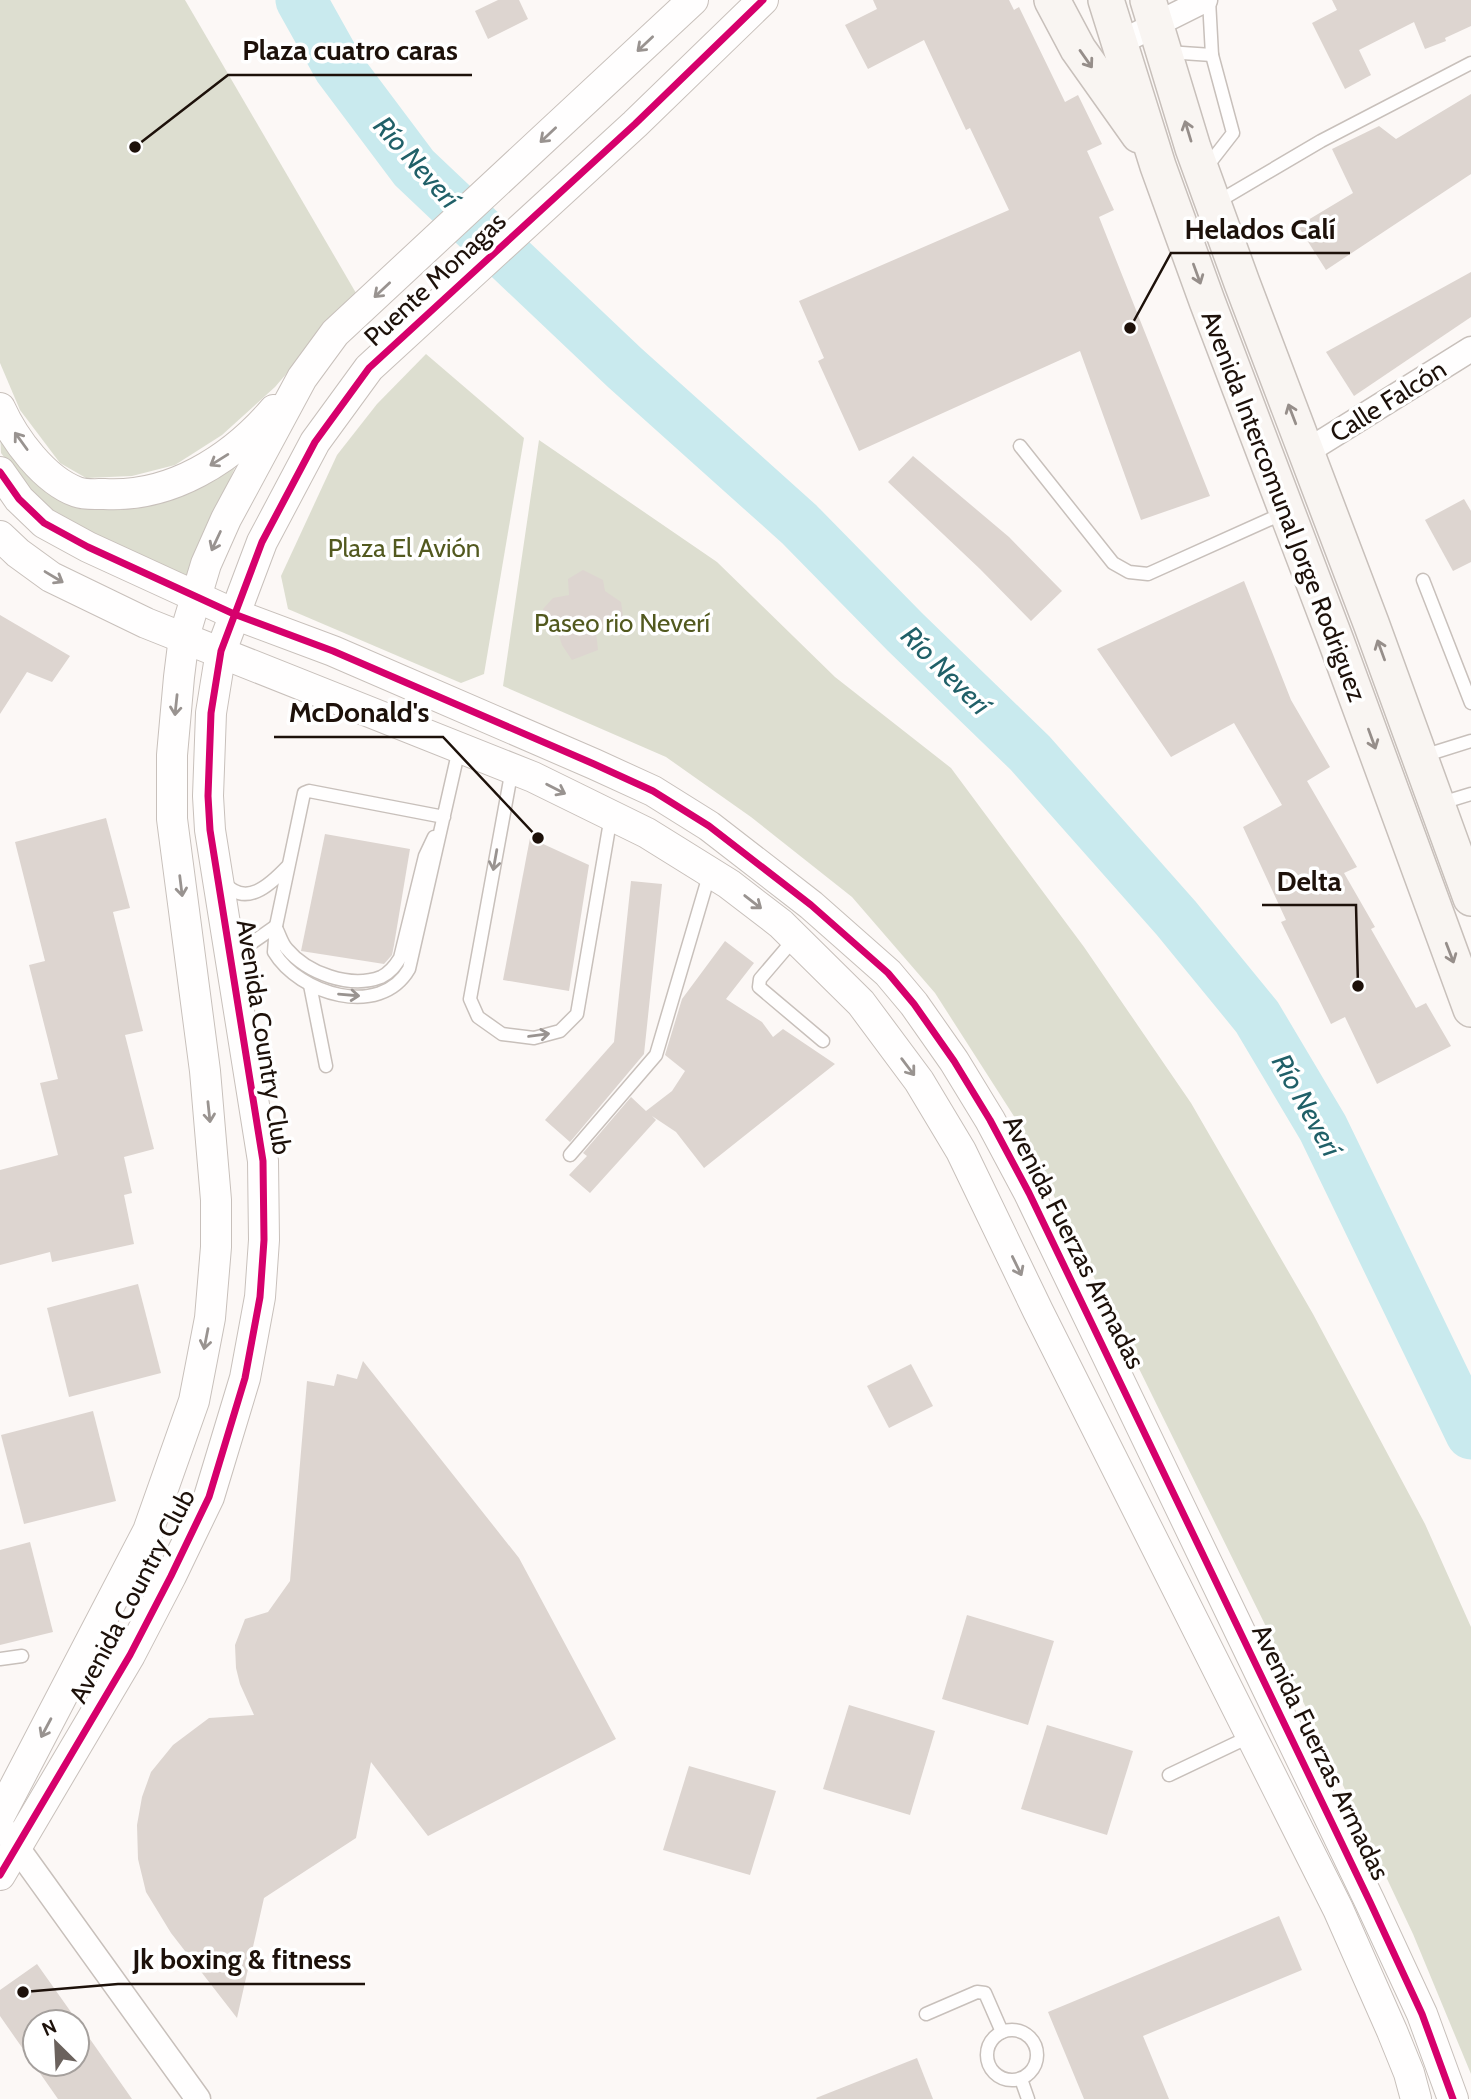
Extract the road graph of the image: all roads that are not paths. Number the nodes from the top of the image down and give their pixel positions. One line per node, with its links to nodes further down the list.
1 (693, 0): 14 (street, Puente Monagas, one-way to 14)
2 (763, 0): 23 (street, Puente Monagas)
3 (1052, 0): 11 (main road, one-way to 11)
4 (1080, 0): 8 (main road)
5 (1106, 0): 8 (main road, Avenida Intercomunal Jorge Rodriguez)
6 (1207, 0): 7 (street); 9 (lane)
7 (1156, 25): 8 (street); 9 (lane); 12 (main road, Avenida Intercomunal Jorge Rodriguez, one-way to 7)
8 (1121, 42): 11 (main road, Avenida Intercomunal Jorge Rodriguez)
9 (1212, 55): 12 (lane)
10 (1471, 63): 12 (lane)
11 (1157, 160): 19 (main road, Avenida Intercomunal Jorge Rodriguez, one-way to 19)
12 (1208, 188): 17 (main road, Avenida Intercomunal Jorge Rodriguez, one-way to 12)
13 (1471, 349): 17 (street, Calle Falcón)
14 (302, 378): 15 (street, one-way to 15); 22 (street, Puente Monagas, one-way to 22)
15 (0, 408)
16 (1020, 446): 19 (lane)
17 (1306, 452): 29 (main road, Avenida Intercomunal Jorge Rodriguez, one-way to 17)
18 (0, 472): 22 (street, Avenida Fuerzas Armadas)
19 (1287, 512): 43 (main road, Avenida Intercomunal Jorge Rodriguez, one-way to 43)
20 (0, 536): 24 (street, Avenida Fuerzas Armadas, one-way to 24)
21 (1423, 580): 26 (lane)
22 (196, 597): 23 (street, Avenida Fuerzas Armadas); 24 (street, Puente Monagas)
23 (234, 614): 25 (street, Puente Monagas); 60 (street, Avenida Fuerzas Armadas)
24 (184, 637): 25 (street, Avenida Fuerzas Armadas); 51 (street, Avenida Country Club, one-way to 51)
25 (221, 651): 28 (street, Avenida Fuerzas Armadas); 36 (street, Avenida Country Club)
26 (1471, 703)
27 (1471, 741): 29 (lane)
28 (459, 748): 30 (street, Avenida Fuerzas Armadas); 34 (lane)
29 (1420, 758): 32 (main road, Avenida Intercomunal Jorge Rodriguez)
30 (512, 769): 33 (street, Avenida Fuerzas Armadas, one-way to 33); 33 (lane, one-way to 33)
31 (1471, 794): 32 (lane)
32 (1437, 805): 38 (main road, Avenida Intercomunal Jorge Rodriguez)
33 (611, 816): 37 (street, Avenida Fuerzas Armadas)
34 (444, 817): 35 (lane); 39 (lane); 42 (lane, one-way to 34)
35 (288, 866): 36 (lane); 39 (lane)
36 (216, 869): 41 (street, Avenida Country Club)
37 (710, 872): 40 (street, Avenida Fuerzas Armadas, one-way to 40); 46 (lane)
38 (1471, 898)
39 (276, 926): 41 (lane); 42 (lane)
40 (795, 938): 44 (lane); 49 (street, Avenida Fuerzas Armadas, one-way to 49)
41 (230, 958): 52 (street, Avenida Country Club)
42 (310, 985): 45 (lane)
43 (1471, 1009)
44 (823, 1041)
45 (326, 1066)
46 (570, 1155)
47 (22, 1656): 48 (lane)
48 (0, 1659)
49 (1251, 1736): 50 (lane); 59 (street, Avenida Fuerzas Armadas)
50 (1169, 1775)
51 (0, 1815)
52 (8, 1835): 53 (street, Avenida Country Club); 57 (street)
53 (0, 1875)
54 (926, 2014): 55 (lane)
55 (1002, 2032): 56 (lane); 56 (lane)
56 (1021, 2079): 58 (lane)
57 (198, 2099)
58 (1028, 2099)
59 (1416, 2099)
60 (1452, 2099)

